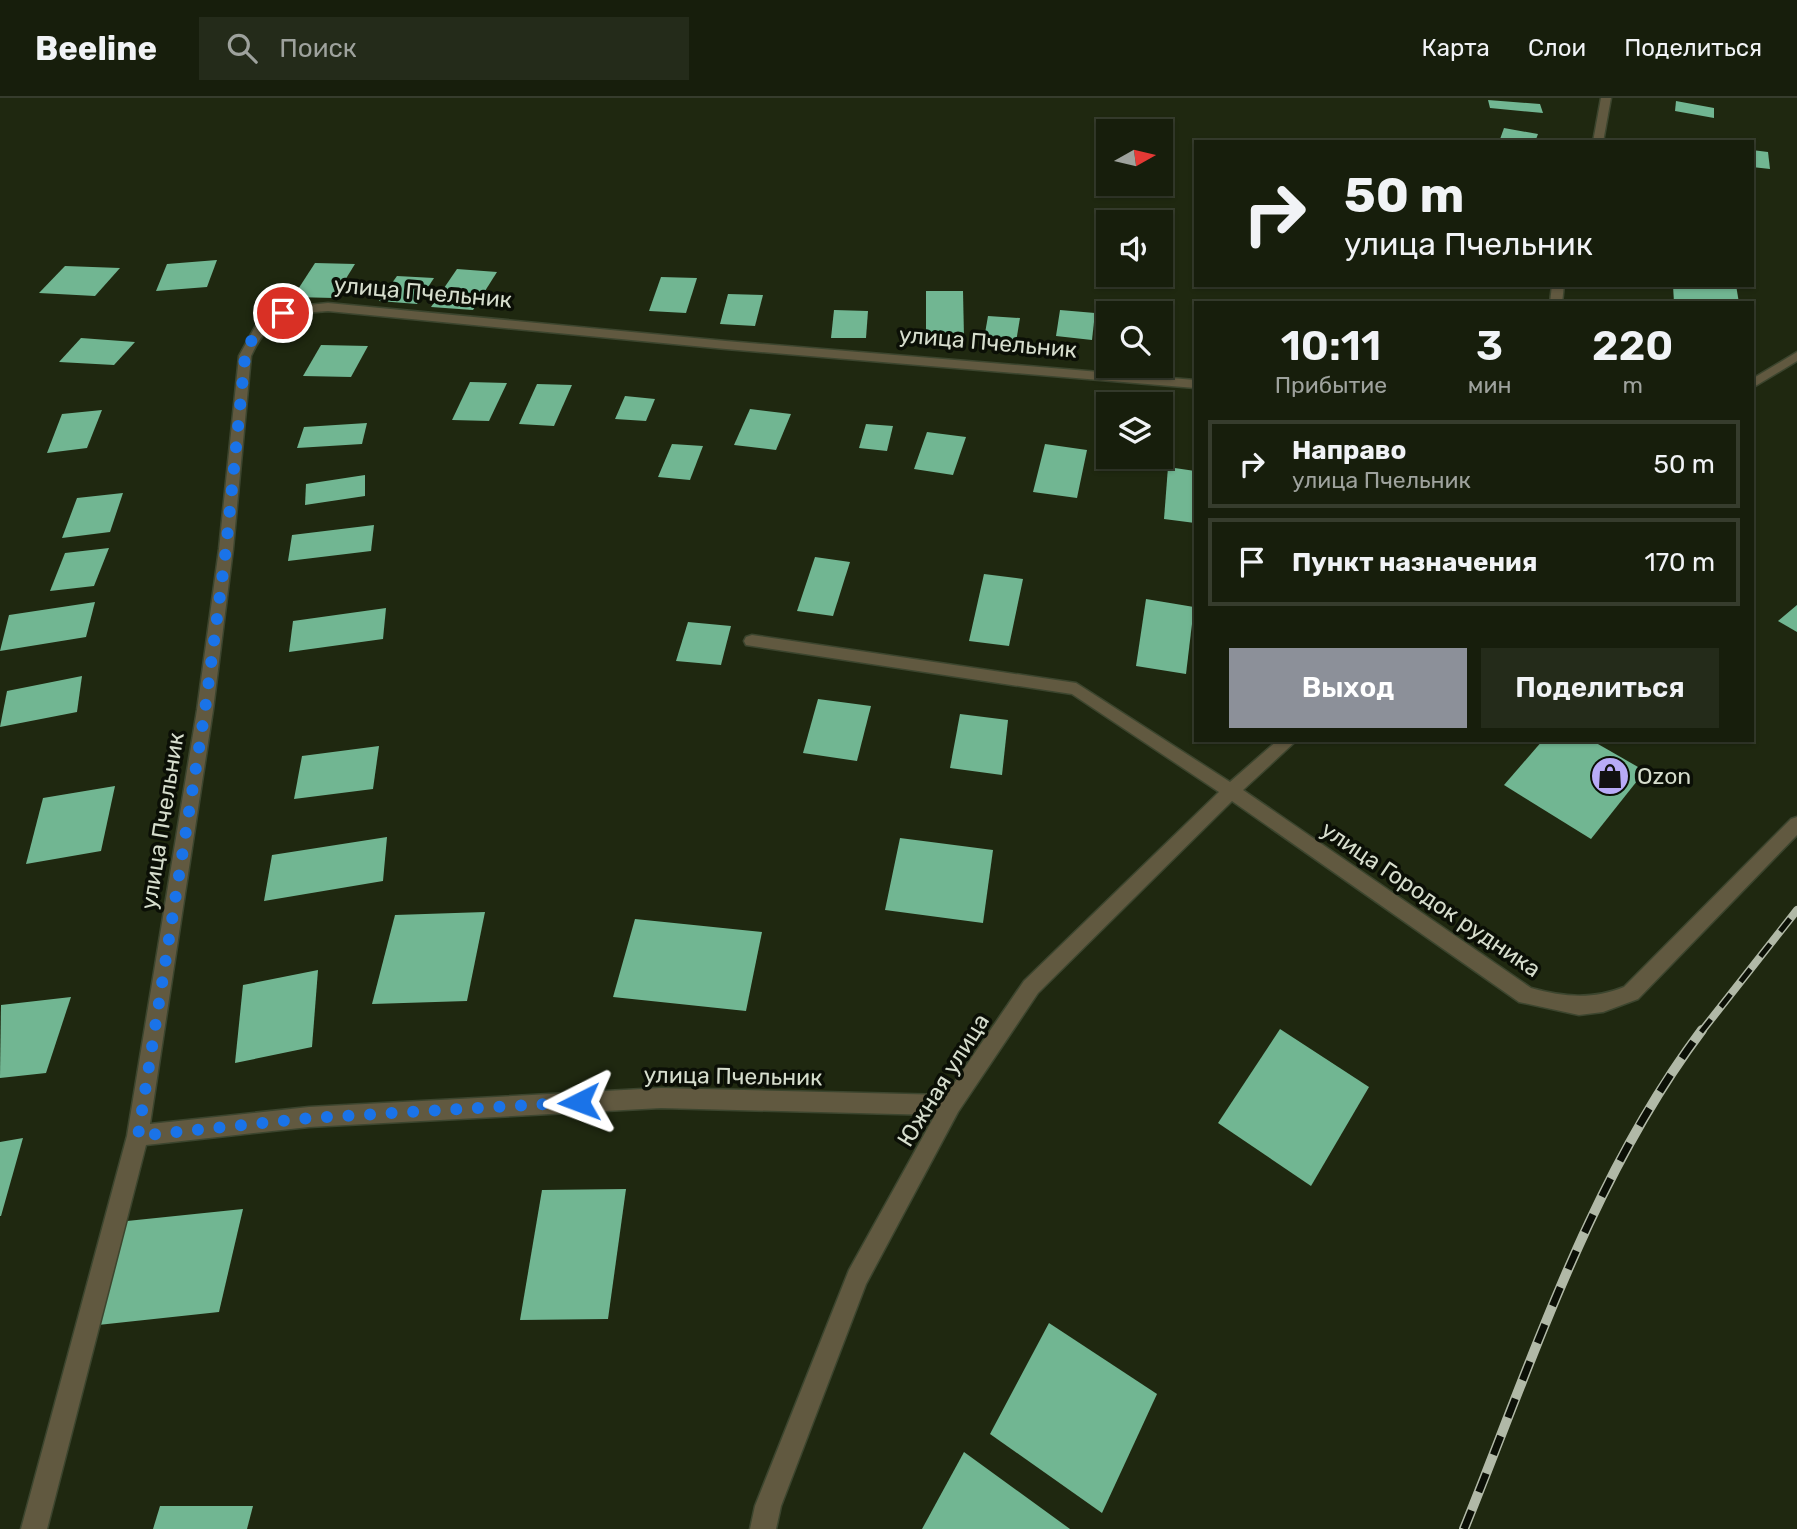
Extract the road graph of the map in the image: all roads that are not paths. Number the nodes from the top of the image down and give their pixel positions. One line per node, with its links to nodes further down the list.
1 (1606, 98): 2 (street)
2 (1598, 140)
3 (1797, 356): 4 (street)
4 (1754, 383)
5 (1194, 384): 11 (street, улица Пчельник)
6 (752, 641): 8 (street, улица Городок рудника)
7 (1287, 742): 8 (street, Южная улица)
8 (1231, 791): 9 (street, улица Городок рудника); 10 (street, Южная улица)
9 (1797, 824)
10 (951, 1105): 11 (street, улица Пчельник); 13 (street, Южная улица)
11 (138, 1136): 12 (street, улица Пчельник)
12 (34, 1529)
13 (763, 1529)

